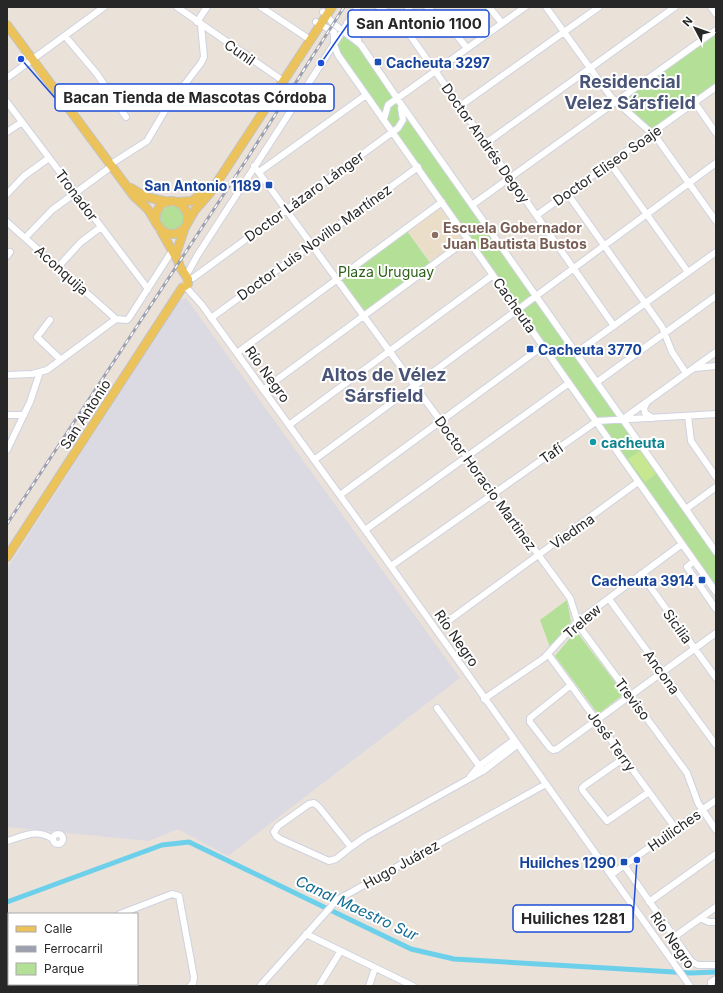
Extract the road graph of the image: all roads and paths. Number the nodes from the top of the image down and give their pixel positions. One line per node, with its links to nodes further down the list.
1 (104, 7): 27 (street)
2 (177, 7): 20 (street, Cunil)
3 (208, 7): 20 (street)
4 (261, 7): 28 (street)
5 (332, 7): 16 (main road)
6 (358, 7): 19 (street, San Antonio)
7 (379, 7): 18 (street, Doctor Andrés Degoy)
8 (410, 7): 18 (street)
9 (427, 7): 31 (street)
10 (489, 7): 22 (street)
11 (525, 7): 22 (street)
12 (546, 7): 26 (street)
13 (599, 7): 26 (street)
14 (675, 7): 33 (street)
15 (711, 7): 17 (street)
16 (325, 11): 21 (main road); 24 (street, Cacheuta)
17 (716, 14)
18 (400, 21): 34 (street, Doctor Andrés Degoy)
19 (347, 22): 24 (street, San Antonio); 30 (street)
20 (199, 23): 36 (street, Cunil); 56 (street)
21 (318, 23): 28 (main road); 29 (street, Cacheuta); 75 (main road)
22 (502, 23): 31 (street)
23 (7, 25): 32 (main road)
24 (343, 30): 29 (street, San Antonio); 30 (street, Cacheuta)
25 (716, 30): 41 (street)
26 (564, 32): 33 (street); 44 (street)
27 (65, 36): 32 (street); 45 (street)
28 (306, 37): 36 (main road)
29 (334, 45): 38 (street, Cacheuta); 57 (street, San Antonio)
30 (361, 45): 39 (street, Cacheuta)
31 (467, 48): 34 (street)
32 (33, 59): 35 (street); 56 (main road)
33 (590, 68): 41 (street); 52 (street)
34 (435, 71): 39 (street); 44 (street, Doctor Andrés Degoy)
35 (7, 78)
36 (279, 78): 66 (main road)
37 (716, 87): 42 (street, Doctor Eliseo Soaje)
38 (366, 95): 46 (street, Cacheuta); 59 (street)
39 (397, 98): 43 (street, Cacheuta); 46 (street)
40 (7, 102): 47 (street, Tronador)
41 (615, 102): 50 (street); 60 (street)
42 (695, 103): 50 (street, Doctor Eliseo Soaje); 51 (street)
43 (400, 104): 49 (street, Doctor Lázaro Lánger); 68 (street, Cacheuta)
44 (460, 106): 52 (street, Doctor Andrés Degoy)
45 (126, 117)
46 (384, 119): 49 (street, Cacheuta)
47 (22, 122): 48 (street); 53 (street, Tronador)
48 (7, 132)
49 (392, 132): 58 (street, Cacheuta); 69 (street, Doctor Lázaro Lánger)
50 (652, 133): 54 (street, Doctor Eliseo Soaje); 61 (street)
51 (716, 134)
52 (486, 143): 60 (street, Doctor Andrés Degoy)
53 (49, 158): 63 (street, Tronador); 65 (street)
54 (610, 163): 64 (street, Doctor Eliseo Soaje); 70 (street)
55 (716, 163): 61 (street)
56 (111, 165): 62 (main road); 63 (street)
57 (254, 166): 59 (street, Doctor Horacio Martinez); 90 (street, San Antonio)
58 (418, 167): 67 (street, Cacheuta); 80 (street, Doctor Luis Novillo Martínez)
59 (260, 172): 69 (street, Doctor Horacio Martinez)
60 (510, 177): 68 (street); 71 (street, Doctor Andrés Degoy)
61 (688, 183): 70 (street); 72 (street)
62 (126, 185): 66 (main road); 74 (main road)
63 (75, 192): 76 (street, Tronador); 78 (street)
64 (567, 193): 71 (street, Doctor Eliseo Soaje); 81 (street)
65 (7, 194)
66 (173, 202): 74 (main road); 75 (main road)
67 (442, 202): 79 (street, Cacheuta); 89 (street)
68 (472, 205): 92 (street, Cacheuta)
69 (286, 208): 80 (street, Doctor Horacio Martinez); 90 (street, Doctor Lázaro Lánger)
70 (646, 214): 81 (street); 87 (street)
71 (537, 215): 86 (street, Doctor Andrés Degoy)
72 (716, 221)
73 (7, 222): 78 (street, Aconquija)
74 (156, 223): 77 (main road)
75 (186, 225): 77 (main road); 84 (main road)
76 (101, 227): 85 (street); 91 (street, Tronador)
77 (160, 230): 82 (main road)
78 (25, 238): 85 (street, Aconquija)
79 (468, 239): 88 (street, Cacheuta); 96 (street)
80 (312, 244): 89 (street, Doctor Horacio Martinez); 97 (street, Doctor Luis Novillo Martínez)
81 (604, 245): 86 (street); 94 (street)
82 (172, 251): 84 (main road); 91 (street)
83 (716, 252): 87 (street)
84 (179, 264): 90 (main road)
85 (58, 267): 99 (street, Aconquija)
86 (574, 268): 92 (street); 100 (street, Doctor Andrés Degoy)
87 (688, 272): 94 (street)
88 (493, 275): 95 (street, Cacheuta); 103 (street)
89 (337, 279): 96 (street, Doctor Horacio Martinez); 105 (street)
90 (186, 280): 97 (street, Río Negro); 138 (main road, San Antonio); 141 (main road, San Antonio)
91 (148, 289): 99 (street)
92 (536, 296): 95 (street); 106 (street, Cacheuta)
93 (716, 296): 101 (street)
94 (646, 303): 100 (street); 101 (street)
95 (517, 309): 102 (street, Cacheuta); 115 (street)
96 (364, 316): 103 (street, Doctor Horacio Martinez); 116 (street)
97 (211, 318): 105 (street, Río Negro)
98 (50, 320): 107 (street)
99 (116, 320): 107 (street)
100 (614, 326): 106 (street)
101 (665, 333): 111 (street); 113 (street)
102 (543, 346): 114 (street, Cacheuta); 124 (street)
103 (390, 351): 115 (street, Doctor Horacio Martinez); 126 (street)
104 (716, 352): 109 (street)
105 (237, 353): 116 (street, Río Negro)
106 (576, 353): 113 (street, Cacheuta)
107 (62, 360): 110 (street)
108 (716, 366): 109 (street)
109 (693, 368): 111 (street)
110 (40, 372): 112 (street); 120 (street)
111 (686, 373): 117 (street)
112 (7, 375)
113 (597, 382): 123 (street, Cacheuta)
114 (569, 383): 125 (street, Cacheuta); 128 (street)
115 (415, 386): 124 (street, Doctor Horacio Martinez); 129 (street)
116 (263, 390): 126 (street, Río Negro)
117 (648, 401): 122 (street); 123 (street)
118 (716, 414): 121 (street)
119 (7, 415): 120 (street)
120 (24, 415): 127 (street)
121 (688, 416): 122 (street); 130 (street)
122 (652, 418): 123 (street)
123 (623, 419): 125 (street); 135 (street, Cacheuta)
124 (441, 421): 128 (street, Doctor Horacio Martinez); 134 (street)
125 (596, 421): 131 (street, Cacheuta); 133 (street, Tafí)
126 (289, 424): 129 (street, Río Negro)
127 (7, 450)
128 (467, 457): 133 (street, Doctor Horacio Martinez); 136 (street)
129 (314, 460): 134 (street, Río Negro)
130 (716, 477)
131 (638, 482): 137 (street, Cacheuta); 140 (street, Viedma)
132 (716, 487): 135 (street)
133 (494, 494): 140 (street, Doctor Horacio Martinez); 143 (street, Tafí)
134 (340, 495): 136 (street, Río Negro)
135 (686, 509): 139 (street, Cacheuta)
136 (366, 530): 143 (street, Río Negro)
137 (682, 544): 142 (street, Cacheuta); 145 (street, Trelew)
138 (7, 548)
139 (716, 552)
140 (539, 555): 144 (street, Doctor Horacio Martinez); 149 (street, Viedma)
141 (7, 557)
142 (694, 561): 146 (street, Cacheuta); 148 (street)
143 (391, 566): 158 (street, Río Negro)
144 (548, 568): 150 (street, Treviso)
145 (641, 574): 147 (street, Trelew); 152 (street, Sicilia)
146 (716, 592)
147 (609, 599): 150 (street, Trelew); 154 (street, Ancona)
148 (716, 609)
149 (448, 621)
150 (577, 622): 153 (street, Trelew); 157 (street, Treviso)
151 (716, 632): 152 (street)
152 (694, 648): 154 (street); 155 (street, Sicilia)
153 (548, 654): 156 (street, José Terry); 158 (street, Trelew)
154 (662, 672): 157 (street); 162 (street, Ancona)
155 (716, 678)
156 (570, 686): 160 (street, José Terry); 160 (street)
157 (631, 695): 160 (street); 170 (street, Treviso)
158 (484, 699): 161 (street, Río Negro)
159 (438, 708): 164 (street)
160 (596, 720): 163 (street, José Terry)
161 (515, 743): 164 (street); 165 (street); 167 (street, Río Negro)
162 (716, 745)
163 (624, 758): 168 (street, José Terry); 168 (street)
164 (479, 766): 165 (street); 166 (street)
165 (483, 771): 166 (street)
166 (470, 778): 175 (street)
167 (546, 784): 178 (street, Río Negro); 184 (street, Hugo Juárez)
168 (649, 792): 171 (street, José Terry)
169 (716, 800): 170 (street, Huiliches)
170 (702, 810): 171 (street, Huiliches); 172 (street, Treviso)
171 (676, 829): 177 (street, Huiliches)
172 (716, 830)
173 (53, 838): 174 (street)
174 (7, 841)
175 (351, 847): 175 (street)
176 (716, 854): 179 (street)
177 (624, 865): 178 (street, Huiliches); 179 (street, Río Negro)
178 (612, 874): 196 (street, Río Negro)
179 (649, 902): 185 (street, Río Negro)
180 (716, 907): 182 (street)
181 (123, 913): 191 (street)
182 (700, 918): 183 (street); 185 (street)
183 (716, 922)
184 (306, 934): 186 (street); 192 (street, Hugo Juárez)
185 (674, 937): 187 (street, Río Negro)
186 (340, 952): 188 (street); 193 (street)
187 (716, 965)
188 (375, 968): 194 (street); 195 (street)
189 (716, 979): 190 (street)
190 (711, 985)
191 (190, 986)
192 (260, 986)
193 (319, 986)
194 (369, 986)
195 (411, 986)
196 (690, 986)

